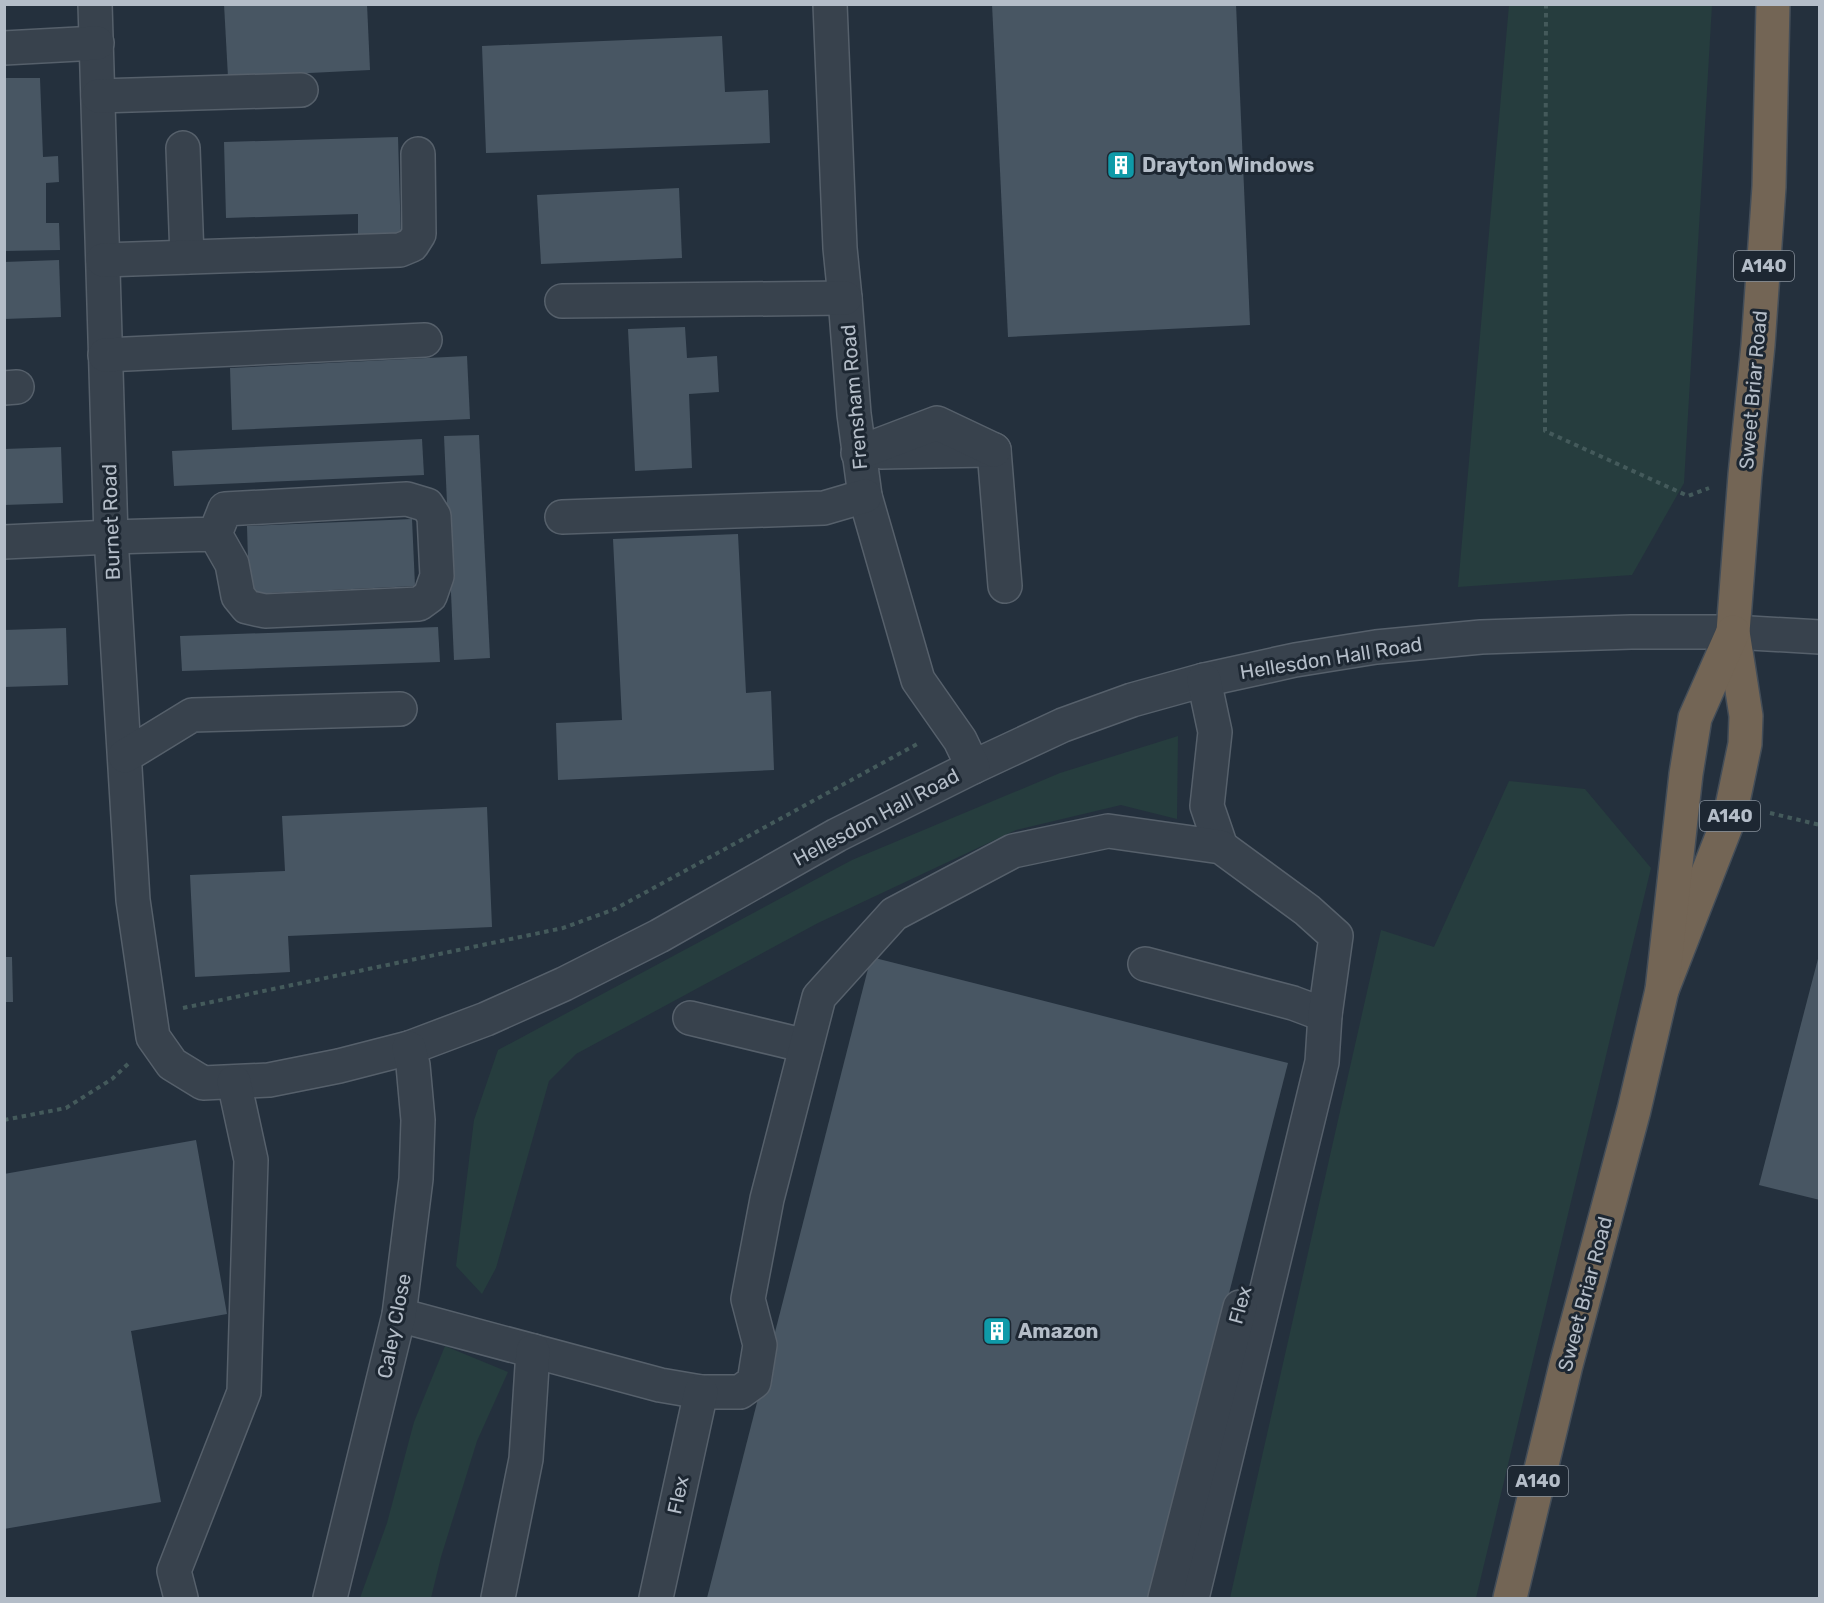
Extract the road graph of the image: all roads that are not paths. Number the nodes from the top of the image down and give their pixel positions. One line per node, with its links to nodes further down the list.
1 (95, 4): 4 (street, Burnet Road)
2 (830, 4): 12 (street, Frensham Road)
3 (1773, 4): 23 (highway, Sweet Briar Road / A140)
4 (97, 43): 5 (street); 7 (street, Burnet Road)
5 (4, 48)
6 (301, 90): 7 (street)
7 (98, 96): 11 (street, Burnet Road)
8 (183, 148): 10 (street)
9 (418, 154): 10 (street)
10 (187, 257): 11 (street)
11 (103, 260): 15 (street, Burnet Road)
12 (845, 297): 13 (street); 16 (street, Frensham Road)
13 (562, 301)
14 (425, 340): 15 (street)
15 (105, 355): 20 (street, Burnet Road)
16 (858, 453): 17 (street, Frensham Road); 22 (street)
17 (865, 496): 18 (street); 28 (street, Frensham Road)
18 (562, 517)
19 (214, 534): 19 (street); 20 (street)
20 (111, 537): 21 (street); 27 (street, Burnet Road)
21 (4, 542)
22 (1005, 586)
23 (1733, 632): 24 (street, Hellesdon Hall Road); 25 (street, Hellesdon Hall Road); 31 (highway, Sweet Briar Road / A140); 31 (highway, Sweet Briar Road / A140)
24 (1820, 637)
25 (1204, 680): 28 (street, Hellesdon Hall Road); 29 (street)
26 (400, 708): 27 (street)
27 (124, 756): 34 (street, Burnet Road)
28 (973, 767): 36 (street, Hellesdon Hall Road)
29 (1221, 847): 32 (street); 35 (street)
30 (1145, 964): 32 (street)
31 (1662, 990): 47 (highway, Sweet Briar Road / A140)
32 (1325, 1015): 45 (street, Flex); 46 (street)
33 (690, 1018): 35 (street)
34 (151, 1026): 37 (street, Hellesdon Hall Road)
35 (806, 1046): 40 (street)
36 (409, 1048): 37 (street, Hellesdon Hall Road); 38 (street, Caley Close)
37 (234, 1082): 41 (street)
38 (399, 1315): 39 (street); 42 (street, Caley Close)
39 (533, 1351): 40 (street); 43 (street)
40 (701, 1392): 44 (street, Flex)
41 (181, 1599)
42 (330, 1599)
43 (498, 1599)
44 (656, 1599)
45 (1165, 1599)
46 (1192, 1599)
47 (1509, 1599)

